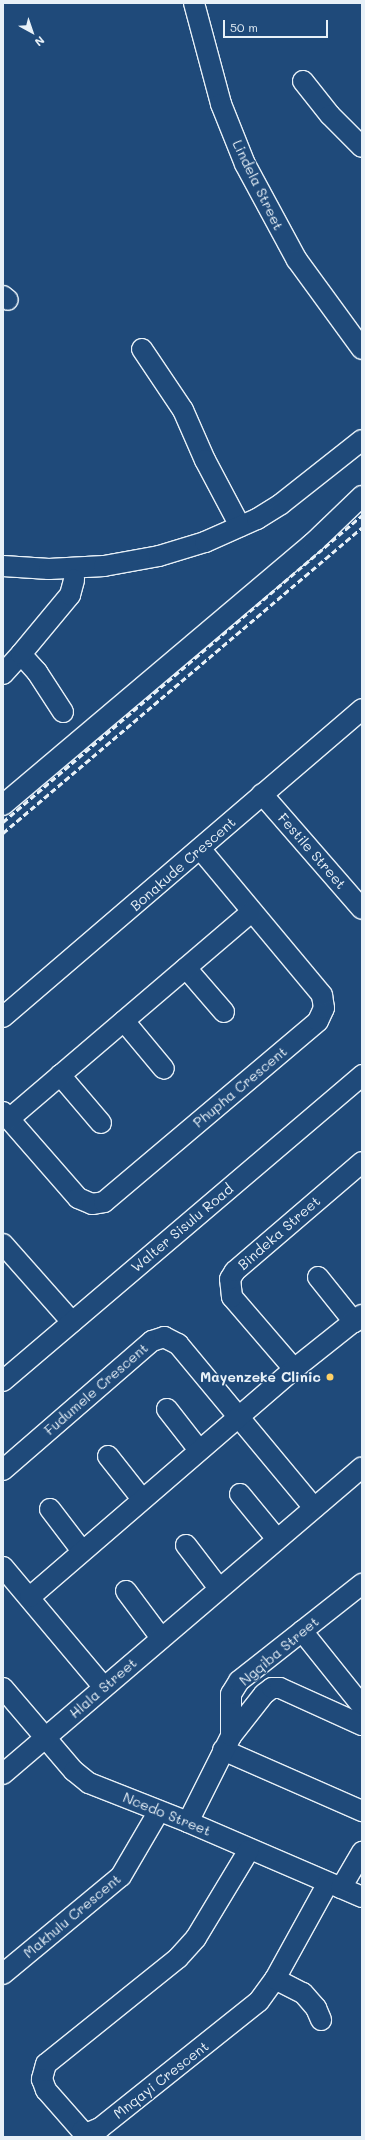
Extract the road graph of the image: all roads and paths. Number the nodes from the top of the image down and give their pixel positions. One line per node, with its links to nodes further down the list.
1 (194, 3): 5 (street, Lindela Street)
2 (303, 81): 3 (street)
3 (362, 147)
4 (142, 349): 8 (street)
5 (362, 349)
6 (362, 440): 8 (street)
7 (362, 496): 16 (street)
8 (240, 526): 9 (street)
9 (3, 566)
10 (74, 580): 11 (street)
11 (21, 654): 12 (street); 14 (street)
12 (3, 674)
13 (362, 708): 15 (street, Bonakude Crescent)
14 (63, 712)
15 (262, 794): 17 (street, Bonakude Crescent); 18 (street, Festile Street)
16 (3, 805)
17 (201, 850): 19 (street, Phupha Crescent); 22 (street, Bonakude Crescent)
18 (362, 909)
19 (251, 912): 20 (street); 27 (street, Phupha Crescent)
20 (186, 968): 21 (street); 23 (street)
21 (224, 1012)
22 (3, 1017)
23 (124, 1021): 24 (street); 25 (street)
24 (164, 1068)
25 (60, 1075): 27 (street); 28 (street)
26 (362, 1076): 33 (street, Walter Sisulu Road)
27 (6, 1115)
28 (101, 1123)
29 (362, 1162): 34 (street, Bindeka Street)
30 (3, 1244): 33 (street)
31 (318, 1277): 32 (street)
32 (358, 1319): 34 (street)
33 (72, 1322): 35 (street, Walter Sisulu Road)
34 (294, 1369): 37 (street)
35 (3, 1381)
36 (167, 1409): 38 (street)
37 (240, 1416): 38 (street); 41 (street, Fudumele Crescent); 44 (street, Fudumele Crescent)
38 (199, 1450): 43 (street)
39 (108, 1456): 43 (street)
40 (362, 1467): 44 (street, Hlala Street)
41 (3, 1470)
42 (240, 1494): 46 (street)
43 (142, 1499): 48 (street)
44 (314, 1508): 46 (street, Hlala Street)
45 (50, 1510): 48 (street)
46 (277, 1539): 50 (street, Hlala Street)
47 (186, 1545): 50 (street)
48 (82, 1551): 53 (street)
49 (3, 1567): 53 (street)
50 (218, 1587): 55 (street, Hlala Street)
51 (361, 1588): 54 (street, Ngqiba Street)
52 (126, 1592): 55 (street)
53 (30, 1597): 56 (street)
54 (302, 1631): 58 (street); 61 (street, Ngqiba Street)
55 (161, 1638): 56 (street, Hlala Street)
56 (103, 1686): 60 (street, Hlala Street)
57 (3, 1688): 60 (street, Ncedo Street)
58 (362, 1706)
59 (362, 1725): 61 (street)
60 (46, 1738): 62 (street, Hlala Street); 63 (street, Ncedo Street)
61 (227, 1743): 64 (street); 65 (street, Ngqiba Street)
62 (3, 1774)
63 (159, 1811): 65 (street, Ncedo Street); 70 (street, Makhulu Crescent)
64 (362, 1811)
65 (188, 1822): 66 (street, Ncedo Street)
66 (249, 1850): 68 (street, Ncedo Street); 73 (street, Mnqayi Crescent)
67 (362, 1852): 68 (street, Mnqayi Crescent)
68 (334, 1886): 69 (street, Ncedo Street); 71 (street, Mnqayi Crescent)
69 (362, 1897)
70 (3, 1974)
71 (275, 1979): 72 (street); 73 (street, Mnqayi Crescent)
72 (320, 2020)
73 (88, 2135)

